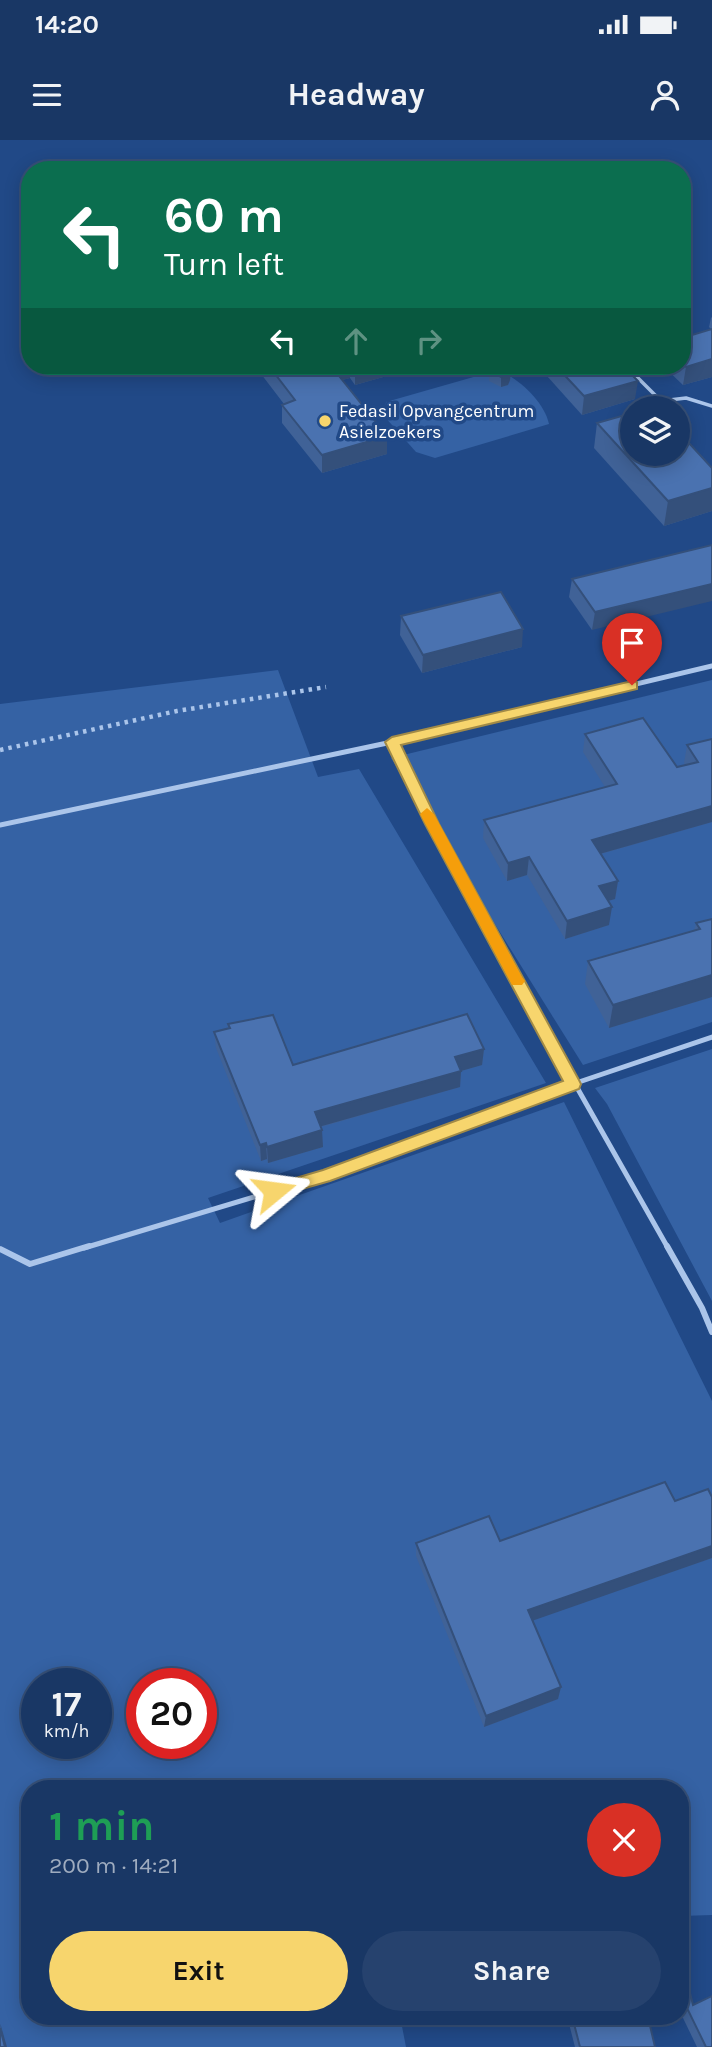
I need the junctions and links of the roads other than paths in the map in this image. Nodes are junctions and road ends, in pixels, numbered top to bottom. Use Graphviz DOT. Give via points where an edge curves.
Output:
graph roads {
  1 [pos="635,375"];
  2 [pos="712,406"];
  3 [pos="712,667"];
  4 [pos="392,742"];
  5 [pos="0,825"];
  6 [pos="712,1037"];
  7 [pos="573,1084"];
  8 [pos="0,1249"];
  9 [pos="712,1332"];
  1 -- 2 [label="lane" via="661,401 686,398"];
  3 -- 4 [label="lane"];
  4 -- 5 [label="lane"];
  4 -- 7 [label="lane"];
  6 -- 7 [label="lane"];
  7 -- 8 [label="lane" via="324,1176 30,1264"];
  7 -- 9 [label="lane"];
}
